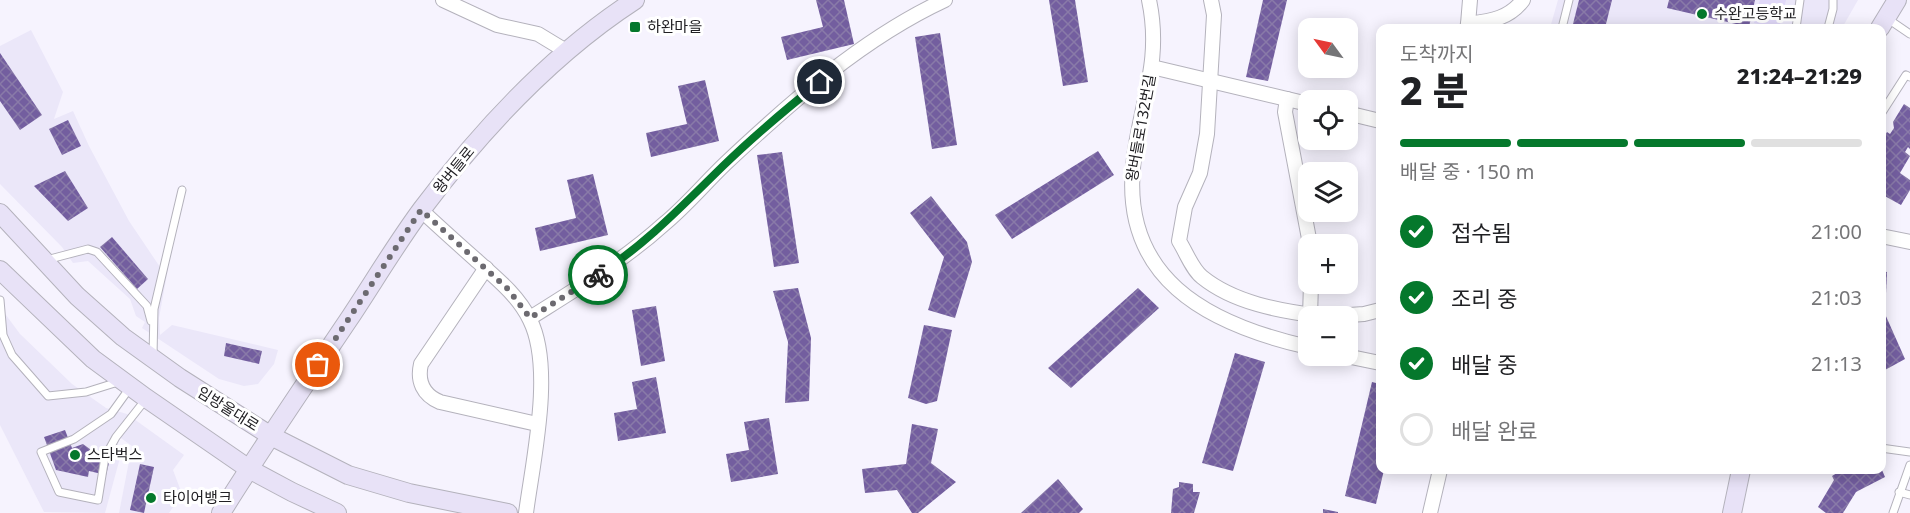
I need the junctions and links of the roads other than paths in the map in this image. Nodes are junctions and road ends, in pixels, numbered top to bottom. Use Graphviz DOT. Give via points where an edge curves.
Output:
graph roads {
  1 [pos="443,0"];
  2 [pos="636,0"];
  3 [pos="945,0"];
  4 [pos="1149,0"];
  5 [pos="1211,0"];
  6 [pos="1224,0"];
  7 [pos="1470,0"];
  8 [pos="1522,0"];
  9 [pos="1569,0"];
  10 [pos="1800,0"];
  11 [pos="1833,0"];
  12 [pos="1897,0"];
  13 [pos="1214,15"];
  14 [pos="1883,23"];
  15 [pos="1468,24"];
  16 [pos="1478,24"];
  17 [pos="1563,24"];
  18 [pos="1797,24"];
  19 [pos="1829,24"];
  20 [pos="1886,24"];
  21 [pos="1910,34"];
  22 [pos="566,51"];
  23 [pos="1152,67"];
  24 [pos="1910,77"];
  25 [pos="1209,81"];
  26 [pos="1287,99"];
  27 [pos="1886,101"];
  28 [pos="1298,102"];
  29 [pos="1358,116"];
  30 [pos="1376,120"];
  31 [pos="182,190"];
  32 [pos="421,210"];
  33 [pos="0,213"];
  34 [pos="1308,234"];
  35 [pos="1886,237"];
  36 [pos="1910,242"];
  37 [pos="44,261"];
  38 [pos="486,268"];
  39 [pos="0,270"];
  40 [pos="0,300"];
  41 [pos="1376,311"];
  42 [pos="1298,314"];
  43 [pos="1358,314"];
  44 [pos="530,318"];
  45 [pos="153,326"];
  46 [pos="1298,342"];
  47 [pos="1358,358"];
  48 [pos="153,359"];
  49 [pos="1376,362"];
  50 [pos="127,383"];
  51 [pos="146,398"];
  52 [pos="537,424"];
  53 [pos="271,436"];
  54 [pos="1886,449"];
  55 [pos="1910,452"];
  56 [pos="1910,465"];
  57 [pos="249,469"];
  58 [pos="1439,474"];
  59 [pos="1740,474"];
  60 [pos="1899,492"];
  61 [pos="1910,495"];
  62 [pos="221,513"];
  63 [pos="338,513"];
  64 [pos="508,513"];
  65 [pos="526,513"];
  66 [pos="1430,513"];
  67 [pos="1732,513"];
  68 [pos="1893,513"];
  1 -- 22 [label="street" via="497,25 538,34"];
  2 -- 22 [label="main road, 왕버들로"];
  3 -- 44 [label="street" via="917,13 854,55 771,122 625,257"];
  4 -- 23 [label="street, 왕버들로132번길" via="1154,26"];
  5 -- 13 [label="street"];
  6 -- 13 [label="street"];
  7 -- 15 [label="street"];
  8 -- 16 [label="street" via="1515,10 1497,20"];
  9 -- 17 [label="lane"];
  10 -- 18 [label="lane"];
  11 -- 19 [label="lane"];
  12 -- 14 [label="main road"];
  13 -- 25 [label="street"];
  20 -- 21 [label="lane"];
  22 -- 32 [label="main road, 왕버들로" via="494,123"];
  23 -- 25 [label="street"];
  23 -- 46 [label="street, 왕버들로132번길" via="1131,191 1137,228 1146,248 1169,281 1198,306 1271,339"];
  24 -- 27 [label="lane" via="1906,75"];
  25 -- 26 [label="street"];
  25 -- 42 [label="street" via="1206,144 1200,172 1185,207 1179,241 1200,276 1235,297"];
  26 -- 28 [label="street"];
  26 -- 34 [label="street" via="1285,112"];
  29 -- 30 [label="street"];
  31 -- 45 [label="lane" via="158,286"];
  32 -- 38 [label="street"];
  32 -- 53 [label="main road, 왕버들로"];
  33 -- 37 [label="main road, 임방울대로"];
  35 -- 36 [label="street"];
  37 -- 45 [label="lane" via="88,249 97,252 147,306"];
  37 -- 48 [label="main road, 임방울대로" via="123,338"];
  38 -- 44 [label="street"];
  38 -- 52 [label="street" via="422,364 418,376 423,389 440,402"];
  39 -- 50 [label="main road" via="93,359"];
  40 -- 50 [label="lane" via="3,335 12,355 48,396"];
  41 -- 43 [label="street"];
  44 -- 52 [label="street" via="542,368"];
  45 -- 48 [label="lane"];
  47 -- 49 [label="street"];
  48 -- 53 [label="main road, 임방울대로"];
  50 -- 51 [label="main road"];
  50 -- 51 [label="lane" via="111,414 74,439 41,452 59,492 98,501 105,457"];
  51 -- 57 [label="main road"];
  52 -- 65 [label="street"];
  53 -- 57 [label="main road, 왕버들로"];
  53 -- 64 [label="main road, 임방울대로" via="348,475 409,493"];
  54 -- 55 [label="lane"];
  56 -- 60 [label="lane"];
  57 -- 62 [label="main road, 왕버들로"];
  57 -- 63 [label="main road"];
  58 -- 66 [label="street"];
  59 -- 67 [label="main road"];
  60 -- 61 [label="lane"];
  60 -- 68 [label="lane"];
}
